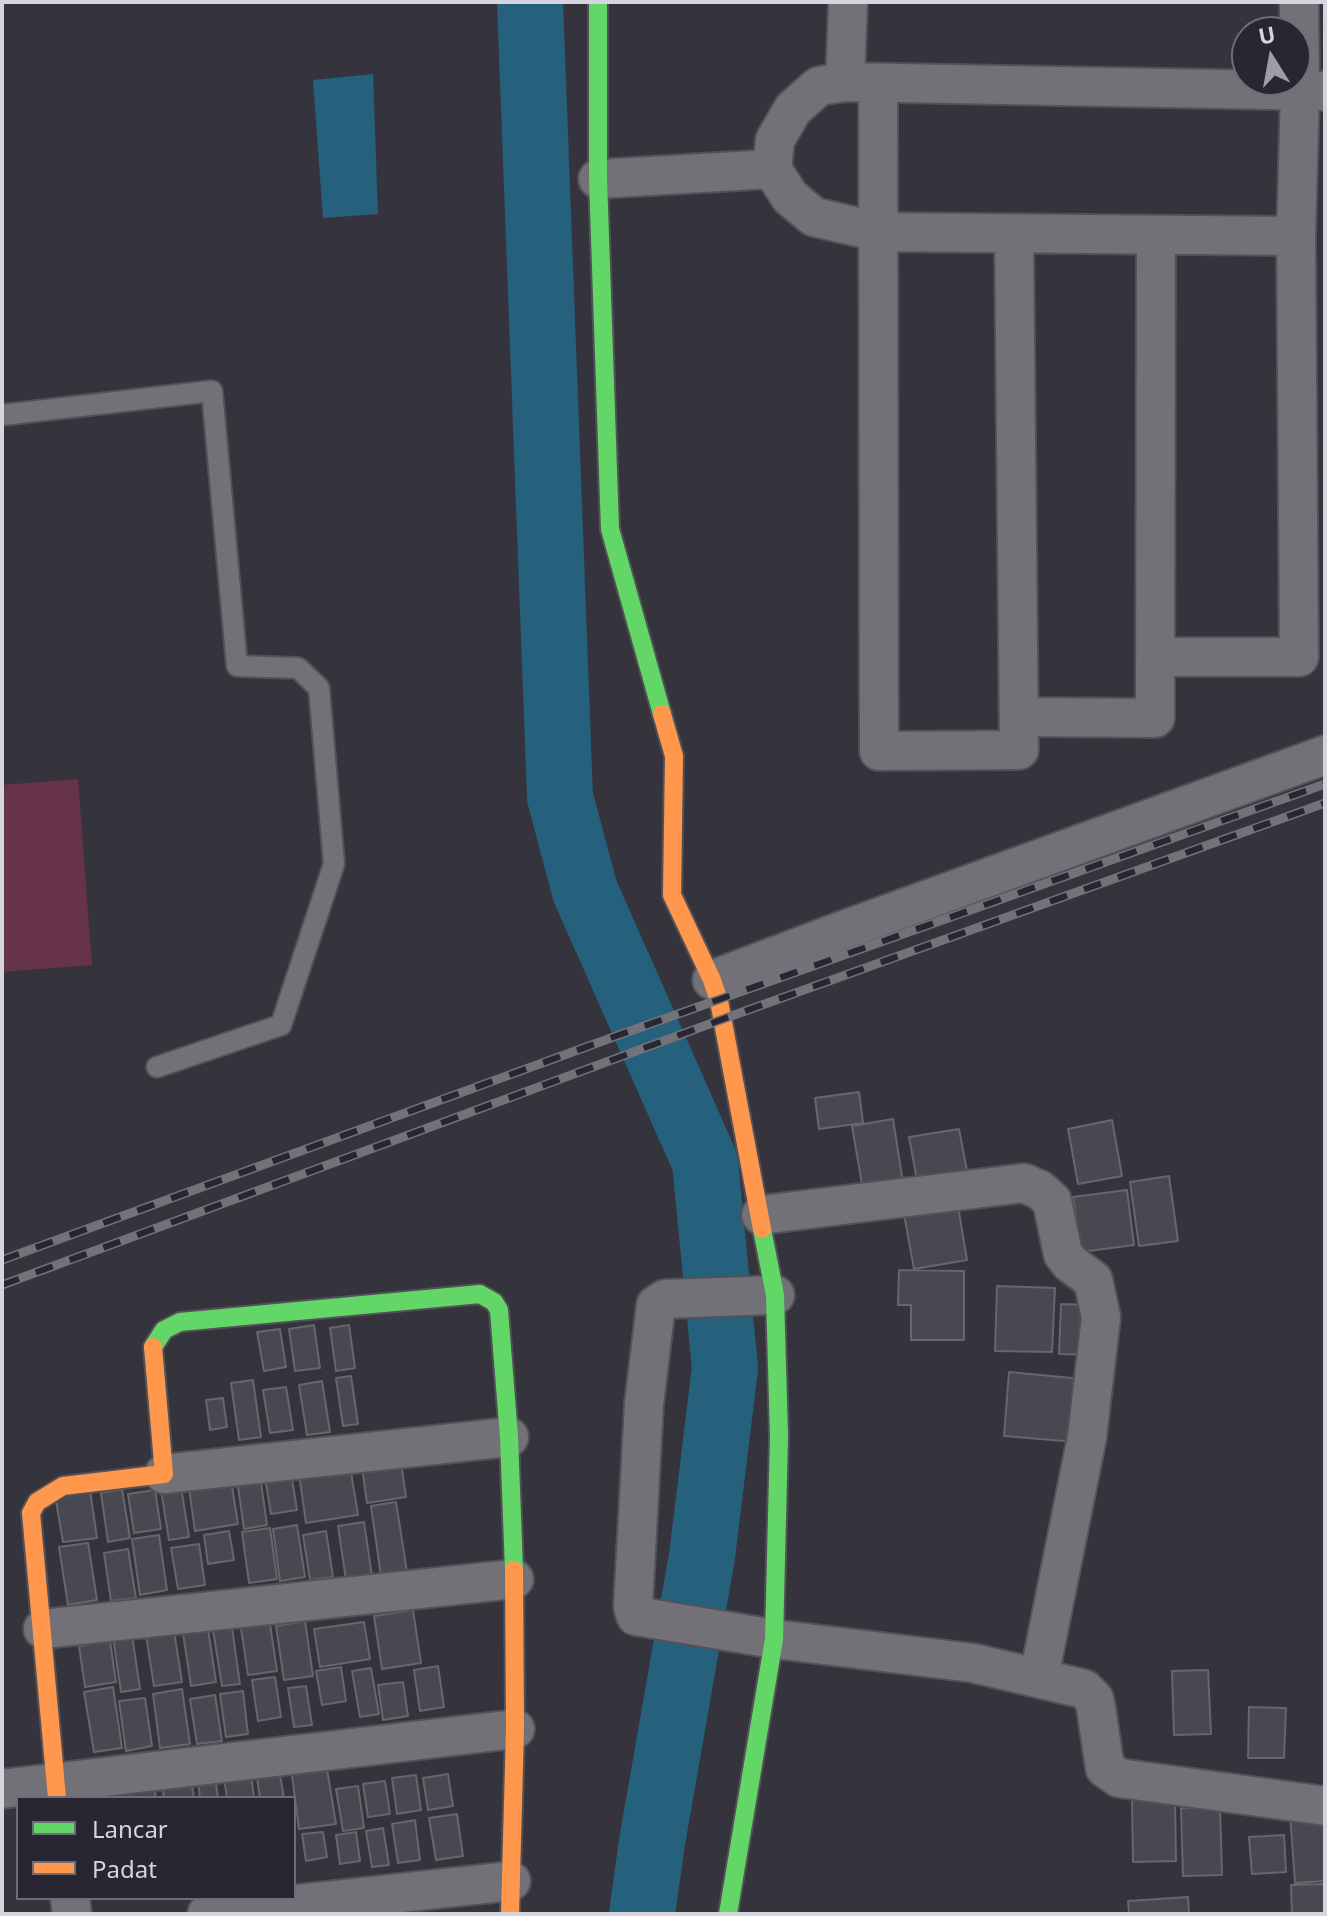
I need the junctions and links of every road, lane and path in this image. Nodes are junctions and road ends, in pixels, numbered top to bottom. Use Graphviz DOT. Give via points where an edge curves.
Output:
graph roads {
  1 [pos="598,2"];
  2 [pos="848,2"];
  3 [pos="1299,2"];
  4 [pos="861,82"];
  5 [pos="1312,91"];
  6 [pos="772,169"];
  7 [pos="598,179"];
  8 [pos="879,232"];
  9 [pos="1014,234"];
  10 [pos="1156,235"];
  11 [pos="1296,236"];
  12 [pos="2,415"];
  13 [pos="1312,583"];
  14 [pos="1156,657"];
  15 [pos="1019,717"];
  16 [pos="1325,755"];
  17 [pos="712,980"];
  18 [pos="157,1067"];
  19 [pos="761,1215"];
  20 [pos="760,1295"];
  21 [pos="509,1437"];
  22 [pos="164,1474"];
  23 [pos="514,1579"];
  24 [pos="43,1629"];
  25 [pos="760,1637"];
  26 [pos="1039,1677"];
  27 [pos="515,1729"];
  28 [pos="2,1789"];
  29 [pos="56,1790"];
  30 [pos="1325,1806"];
  31 [pos="510,1898"];
  32 [pos="207,1914"];
  33 [pos="728,1914"];
  1 -- 7 [label="street"];
  2 -- 4 [label="street"];
  3 -- 5 [label="street"];
  4 -- 5 [label="street"];
  4 -- 6 [label="street" via="819,86 793,109 775,140"];
  4 -- 8 [label="street"];
  5 -- 11 [label="street"];
  6 -- 7 [label="street"];
  6 -- 8 [label="street" via="790,197 814,217"];
  7 -- 17 [label="street" via="610,529 674,756 672,895"];
  8 -- 9 [label="street"];
  8 -- 15 [label="street" via="879,751 1019,750"];
  9 -- 10 [label="street"];
  9 -- 15 [label="street"];
  10 -- 11 [label="street"];
  10 -- 14 [label="street"];
  11 -- 13 [label="street"];
  12 -- 18 [label="lane" via="212,391 237,666 298,668 319,688 334,864 281,1025"];
  13 -- 14 [label="street" via="1299,657"];
  14 -- 15 [label="street" via="1155,718"];
  16 -- 17 [label="street"];
  17 -- 19 [label="street"];
  19 -- 20 [label="street"];
  19 -- 26 [label="street" via="1024,1183 1052,1201 1063,1254 1093,1280 1101,1317 1087,1437"];
  20 -- 25 [label="street" via="779,1437"];
  20 -- 25 [label="street" via="665,1299 656,1305 644,1404 633,1607 636,1616 653,1621"];
  21 -- 22 [label="street"];
  21 -- 22 [label="street" via="499,1310 480,1294 180,1322 164,1330 153,1345"];
  21 -- 23 [label="street"];
  22 -- 24 [label="street" via="63,1486 37,1502 31,1513"];
  23 -- 24 [label="street"];
  23 -- 27 [label="street"];
  24 -- 29 [label="street"];
  25 -- 26 [label="street" via="973,1663"];
  25 -- 33 [label="street"];
  26 -- 30 [label="street" via="1091,1694 1105,1768 1119,1778"];
  27 -- 29 [label="street"];
  27 -- 31 [label="street"];
  28 -- 29 [label="street"];
  31 -- 32 [label="street"];
}
